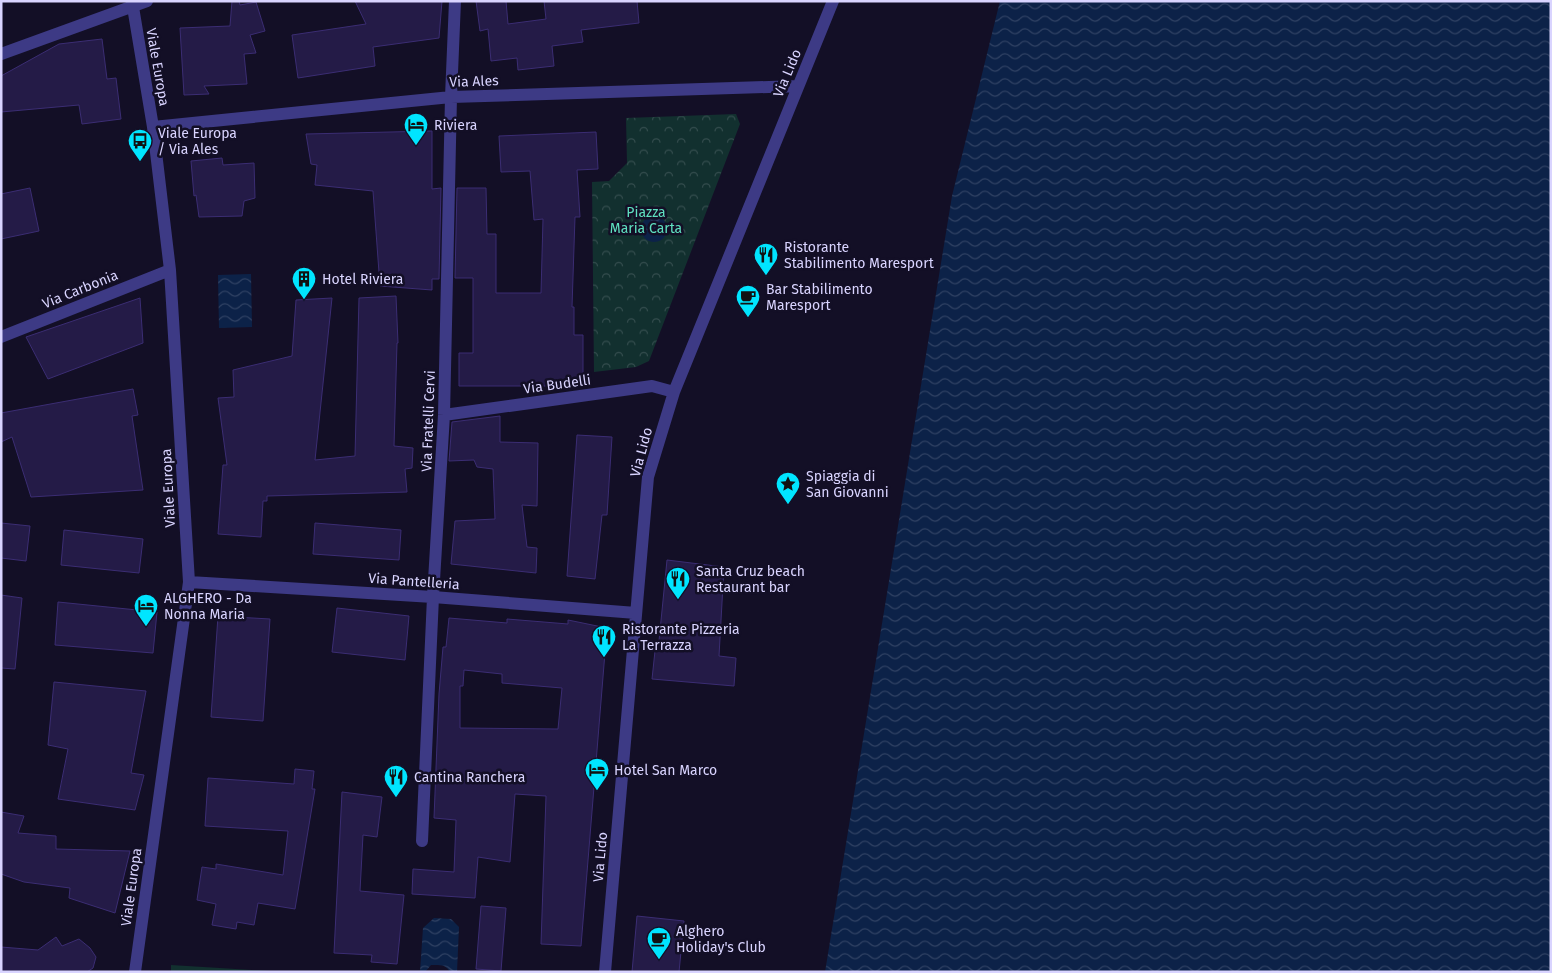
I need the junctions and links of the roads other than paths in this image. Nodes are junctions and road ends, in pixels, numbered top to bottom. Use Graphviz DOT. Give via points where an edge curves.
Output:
graph roads {
  1 [pos="148,1"];
  2 [pos="455,1"];
  3 [pos="833,1"];
  4 [pos="132,4"];
  5 [pos="1,54"];
  6 [pos="798,86"];
  7 [pos="451,97"];
  8 [pos="153,128"];
  9 [pos="170,270"];
  10 [pos="1,337"];
  11 [pos="674,392"];
  12 [pos="444,416"];
  13 [pos="189,582"];
  14 [pos="433,597"];
  15 [pos="636,613"];
  16 [pos="422,841"];
  17 [pos="135,972"];
  18 [pos="605,972"];
  1 -- 4 [label="street"];
  2 -- 7 [label="street, Via Fratelli Cervi"];
  3 -- 6 [label="street, Via Lido"];
  4 -- 5 [label="street"];
  4 -- 8 [label="street, Viale Europa"];
  6 -- 7 [label="street, Via Ales"];
  6 -- 11 [label="street, Via Lido"];
  7 -- 8 [label="street, Via Ales"];
  7 -- 12 [label="street, Via Fratelli Cervi"];
  8 -- 9 [label="street, Viale Europa"];
  9 -- 10 [label="street, Via Carbonia"];
  9 -- 13 [label="street, Viale Europa"];
  11 -- 12 [label="street, Via Budelli" via="652,386"];
  11 -- 15 [label="street, Via Lido" via="648,477"];
  12 -- 14 [label="street, Via Fratelli Cervi"];
  13 -- 14 [label="street, Via Pantelleria"];
  13 -- 17 [label="street, Viale Europa"];
  14 -- 15 [label="street, Via Pantelleria"];
  14 -- 16 [label="street, Via Fratelli Cervi"];
  15 -- 18 [label="street, Via Lido"];
}
